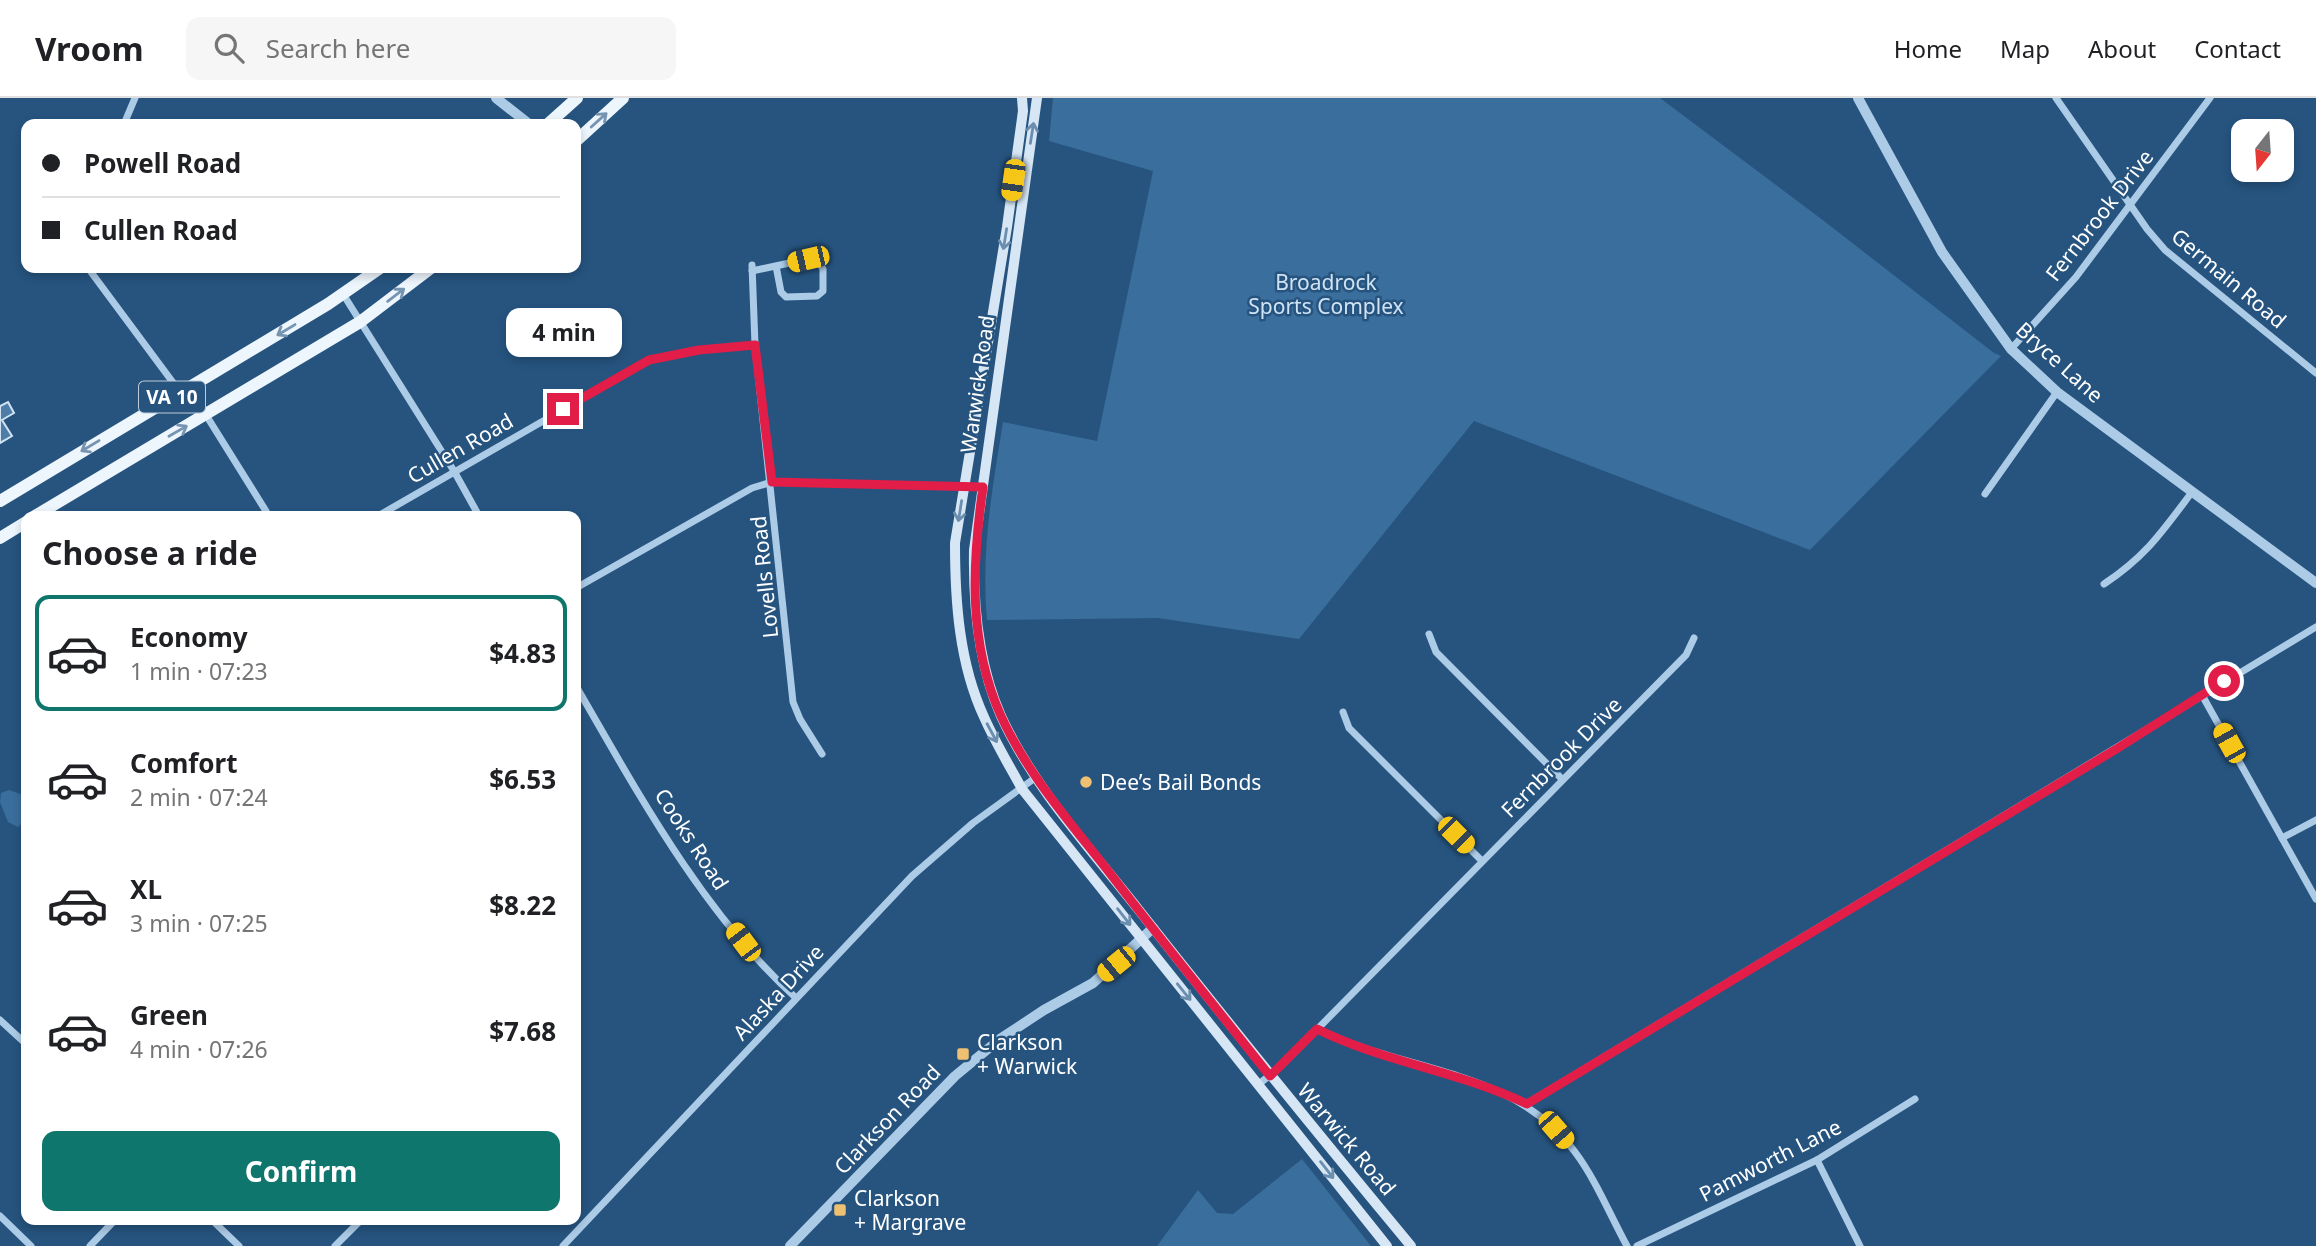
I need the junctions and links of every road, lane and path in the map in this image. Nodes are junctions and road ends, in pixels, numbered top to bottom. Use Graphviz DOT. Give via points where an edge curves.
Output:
graph roads {
  1 [pos="135,98"];
  2 [pos="496,98"];
  3 [pos="577,98"];
  4 [pos="623,98"];
  5 [pos="1022,98"];
  6 [pos="1037,98"];
  7 [pos="1858,98"];
  8 [pos="2056,98"];
  9 [pos="2210,98"];
  10 [pos="126,119"];
  11 [pos="523,119"];
  12 [pos="554,119"];
  13 [pos="581,136"];
  14 [pos="2131,204"];
  15 [pos="776,266"];
  16 [pos="92,273"];
  17 [pos="373,273"];
  18 [pos="424,273"];
  19 [pos="344,294"];
  20 [pos="360,322"];
  21 [pos="755,345"];
  22 [pos="2011,349"];
  23 [pos="2316,373"];
  24 [pos="180,392"];
  25 [pos="2057,392"];
  26 [pos="206,415"];
  27 [pos="454,471"];
  28 [pos="772,482"];
  29 [pos="965,486"];
  30 [pos="983,487"];
  31 [pos="2192,492"];
  32 [pos="1985,494"];
  33 [pos="0,500"];
  34 [pos="43,511"];
  35 [pos="266,511"];
  36 [pos="386,511"];
  37 [pos="477,511"];
  38 [pos="21,525"];
  39 [pos="0,538"];
  40 [pos="2316,583"];
  41 [pos="2104,584"];
  42 [pos="581,585"];
  43 [pos="2316,627"];
  44 [pos="1429,634"];
  45 [pos="1694,638"];
  46 [pos="581,694"];
  47 [pos="2202,695"];
  48 [pos="1343,712"];
  49 [pos="822,754"];
  50 [pos="1035,778"];
  51 [pos="1562,779"];
  52 [pos="1022,789"];
  53 [pos="2316,820"];
  54 [pos="2283,838"];
  55 [pos="1482,861"];
  56 [pos="2316,899"];
  57 [pos="1153,928"];
  58 [pos="1142,939"];
  59 [pos="796,998"];
  60 [pos="0,1020"];
  61 [pos="1317,1029"];
  62 [pos="21,1040"];
  63 [pos="1270,1076"];
  64 [pos="1259,1084"];
  65 [pos="1915,1099"];
  66 [pos="1527,1104"];
  67 [pos="1817,1160"];
  68 [pos="0,1216"];
  69 [pos="110,1225"];
  70 [pos="217,1225"];
  71 [pos="355,1225"];
  72 [pos="568,1244"];
  73 [pos="31,1246"];
  74 [pos="90,1246"];
  75 [pos="239,1246"];
  76 [pos="335,1246"];
  77 [pos="790,1246"];
  78 [pos="1387,1246"];
  79 [pos="1411,1246"];
  80 [pos="1627,1246"];
  81 [pos="1637,1246"];
  82 [pos="1860,1246"];
  1 -- 10 [label="street"];
  2 -- 11 [label="street"];
  3 -- 12 [label="main road"];
  13 -- 4 [label="main road, one-way"];
  5 -- 29 [label="main road, Warwick Road, one-way" via="1007,227"];
  30 -- 6 [label="main road, Warwick Road, one-way"];
  7 -- 22 [label="street, Bryce Lane" via="1942,252"];
  8 -- 14 [label="street, Germain Road"];
  9 -- 14 [label="street, Fernbrook Drive"];
  14 -- 22 [label="street, Fernbrook Drive" via="2076,277"];
  14 -- 23 [label="street, Germain Road" via="2165,250"];
  15 -- 15 [label="street" via="808,259 819,262 823,291 817,296 786,297"];
  15 -- 21 [label="street, Lovells Road" via="752,268"];
  16 -- 24 [label="street"];
  17 -- 19 [label="main road, VA 10"];
  20 -- 18 [label="main road, VA 10, one-way"];
  19 -- 20 [label="street"];
  19 -- 24 [label="main road, VA 10, one-way"];
  20 -- 26 [label="main road, VA 10"];
  20 -- 27 [label="street"];
  21 -- 27 [label="street, Cullen Road" via="649,360"];
  21 -- 28 [label="street, Lovells Road"];
  22 -- 25 [label="street, Bryce Lane"];
  24 -- 33 [label="main road, VA 10, one-way"];
  25 -- 31 [label="street, Bryce Lane"];
  25 -- 32 [label="street"];
  34 -- 26 [label="main road, VA 10, one-way"];
  26 -- 35 [label="street"];
  27 -- 36 [label="street, Cullen Road"];
  27 -- 37 [label="street"];
  28 -- 29 [label="street"];
  28 -- 42 [label="street" via="752,488"];
  28 -- 49 [label="street, Lovells Road" via="793,702"];
  29 -- 30 [label="street"];
  29 -- 52 [label="main road, Warwick Road, one-way" via="956,543 955,594 967,673 983,717"];
  30 -- 50 [label="main road, Warwick Road" via="973,599 981,649 1001,715"];
  31 -- 40 [label="street, Bryce Lane"];
  31 -- 41 [label="street" via="2150,548"];
  38 -- 39 [label="main road"];
  43 -- 47 [label="street"];
  44 -- 51 [label="street" via="1436,652"];
  45 -- 51 [label="street, Fernbrook Drive" via="1686,655"];
  46 -- 59 [label="street, Cooks Road" via="696,881 771,975"];
  47 -- 54 [label="street"];
  47 -- 66 [label="street"];
  48 -- 55 [label="street" via="1349,728"];
  50 -- 52 [label="street, Alaska Drive"];
  50 -- 57 [label="main road, Warwick Road"];
  51 -- 55 [label="street, Fernbrook Drive"];
  52 -- 58 [label="main road, Warwick Road, one-way"];
  52 -- 59 [label="street, Alaska Drive" via="973,823 912,876"];
  53 -- 54 [label="street"];
  54 -- 56 [label="street"];
  55 -- 61 [label="street, Fernbrook Drive"];
  57 -- 58 [label="street, Clarkson Road"];
  57 -- 63 [label="main road, Warwick Road"];
  58 -- 64 [label="main road, Warwick Road, one-way"];
  58 -- 77 [label="street, Clarkson Road" via="1093,983 1011,1031 955,1076"];
  59 -- 72 [label="street, Alaska Drive"];
  60 -- 62 [label="street"];
  61 -- 63 [label="street, Fernbrook Drive"];
  61 -- 66 [label="street" via="1340,1041 1477,1083"];
  63 -- 64 [label="street, Fernbrook Drive"];
  63 -- 79 [label="main road, Warwick Road"];
  64 -- 78 [label="main road, Warwick Road, one-way"];
  65 -- 67 [label="street, Pamworth Lane"];
  66 -- 80 [label="street" via="1576,1152"];
  67 -- 81 [label="street, Pamworth Lane"];
  67 -- 82 [label="street"];
  68 -- 73 [label="street"];
  69 -- 74 [label="street"];
  70 -- 75 [label="street"];
  71 -- 76 [label="street"];
}
